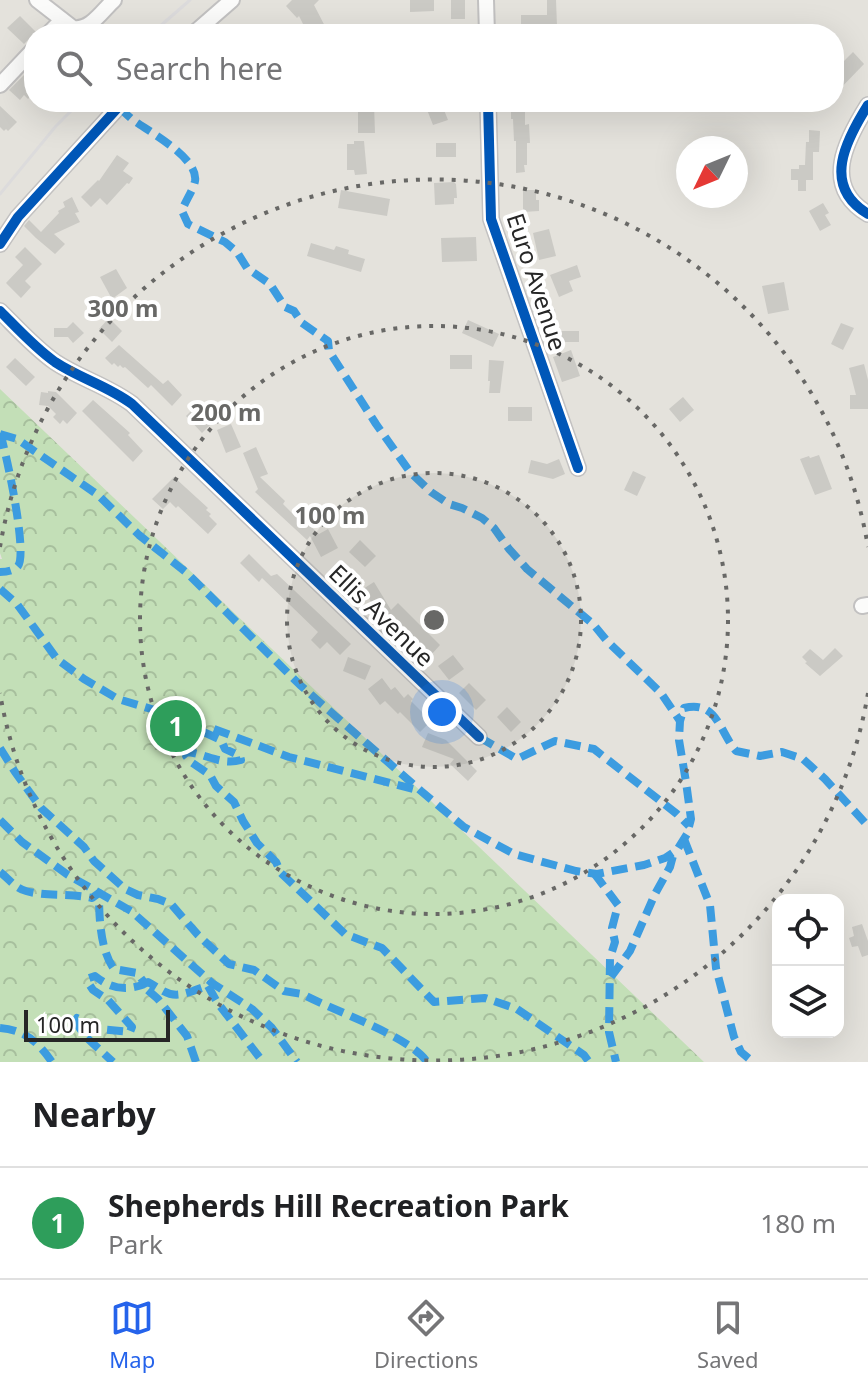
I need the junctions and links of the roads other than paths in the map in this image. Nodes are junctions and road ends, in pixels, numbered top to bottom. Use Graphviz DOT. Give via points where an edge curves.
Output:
graph roads {
  1 [pos="37,0"];
  2 [pos="114,0"];
  3 [pos="232,0"];
  4 [pos="486,0"];
  5 [pos="67,24"];
  6 [pos="90,24"];
  7 [pos="204,24"];
  8 [pos="487,24"];
  9 [pos="24,60"];
  10 [pos="0,85"];
  11 [pos="868,105"];
  12 [pos="114,112"];
  13 [pos="488,112"];
  14 [pos="868,214"];
  15 [pos="0,244"];
  16 [pos="0,311"];
  17 [pos="578,468"];
  18 [pos="479,737"];
  1 -- 5 [label="street"];
  2 -- 6 [label="street"];
  3 -- 7 [label="street"];
  4 -- 8 [label="street"];
  9 -- 10 [label="street"];
  11 -- 14 [label="street" via="844,150 841,173 848,198"];
  12 -- 15 [label="street" via="18,217"];
  13 -- 17 [label="street, Euro Avenue" via="491,219"];
  16 -- 18 [label="street, Ellis Avenue" via="56,363 132,404"];
}
